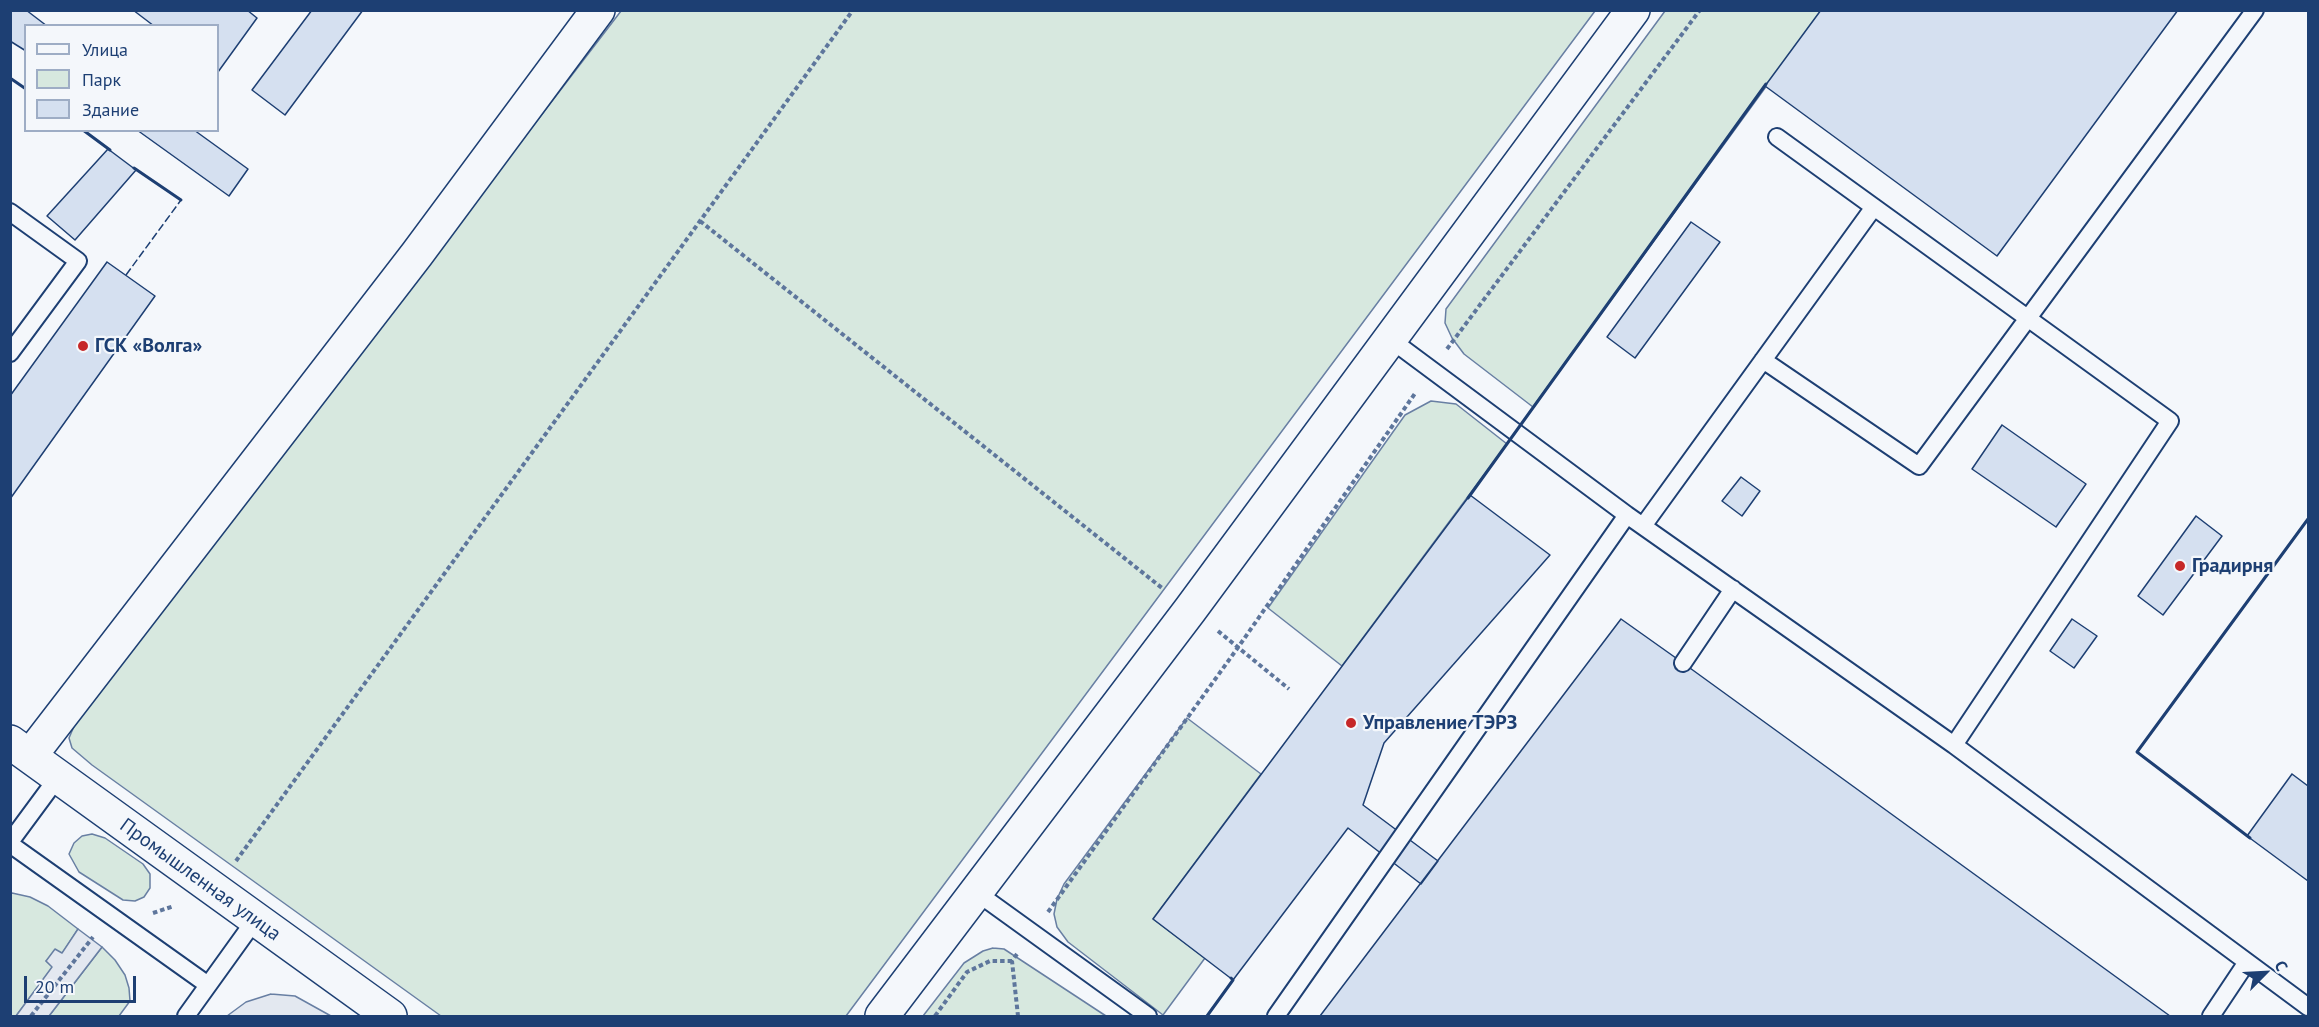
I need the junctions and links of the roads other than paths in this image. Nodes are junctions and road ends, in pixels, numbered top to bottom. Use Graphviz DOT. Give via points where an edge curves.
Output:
graph roads {
  1 [pos="598,10"];
  2 [pos="1633,10"];
  3 [pos="2255,10"];
  4 [pos="1777,137"];
  5 [pos="1874,207"];
  6 [pos="10,212"];
  7 [pos="2027,317"];
  8 [pos="1390,339"];
  9 [pos="10,353"];
  10 [pos="1763,360"];
  11 [pos="1627,515"];
  12 [pos="1642,526"];
  13 [pos="1733,589"];
  14 [pos="1683,663"];
  15 [pos="1954,745"];
  16 [pos="20,749"];
  17 [pos="58,777"];
  18 [pos="10,843"];
  19 [pos="976,892"];
  20 [pos="255,920"];
  21 [pos="2247,962"];
  22 [pos="208,985"];
  23 [pos="2308,1008"];
  24 [pos="186,1017"];
  25 [pos="390,1017"];
  26 [pos="882,1017"];
  27 [pos="1148,1017"];
  28 [pos="1276,1017"];
  29 [pos="2211,1017"];
  1 -- 16 [label="street" via="417,254"];
  2 -- 8 [label="street"];
  3 -- 7 [label="lane"];
  4 -- 5 [label="lane"];
  5 -- 7 [label="lane"];
  5 -- 10 [label="lane"];
  6 -- 9 [label="lane" via="78,261"];
  7 -- 10 [label="lane" via="1919,466"];
  7 -- 15 [label="lane" via="2170,421"];
  8 -- 11 [label="lane"];
  8 -- 19 [label="street"];
  10 -- 12 [label="lane"];
  11 -- 12 [label="lane"];
  11 -- 28 [label="lane"];
  12 -- 13 [label="lane"];
  13 -- 14 [label="lane"];
  13 -- 15 [label="lane"];
  15 -- 21 [label="lane"];
  16 -- 17 [label="street, Промышленная улица"];
  17 -- 18 [label="lane"];
  17 -- 20 [label="street, Промышленная улица"];
  18 -- 22 [label="lane"];
  19 -- 26 [label="street"];
  19 -- 27 [label="lane"];
  20 -- 22 [label="lane"];
  20 -- 25 [label="street, Промышленная улица"];
  21 -- 23 [label="lane"];
  21 -- 29 [label="lane"];
  22 -- 24 [label="lane"];
}
